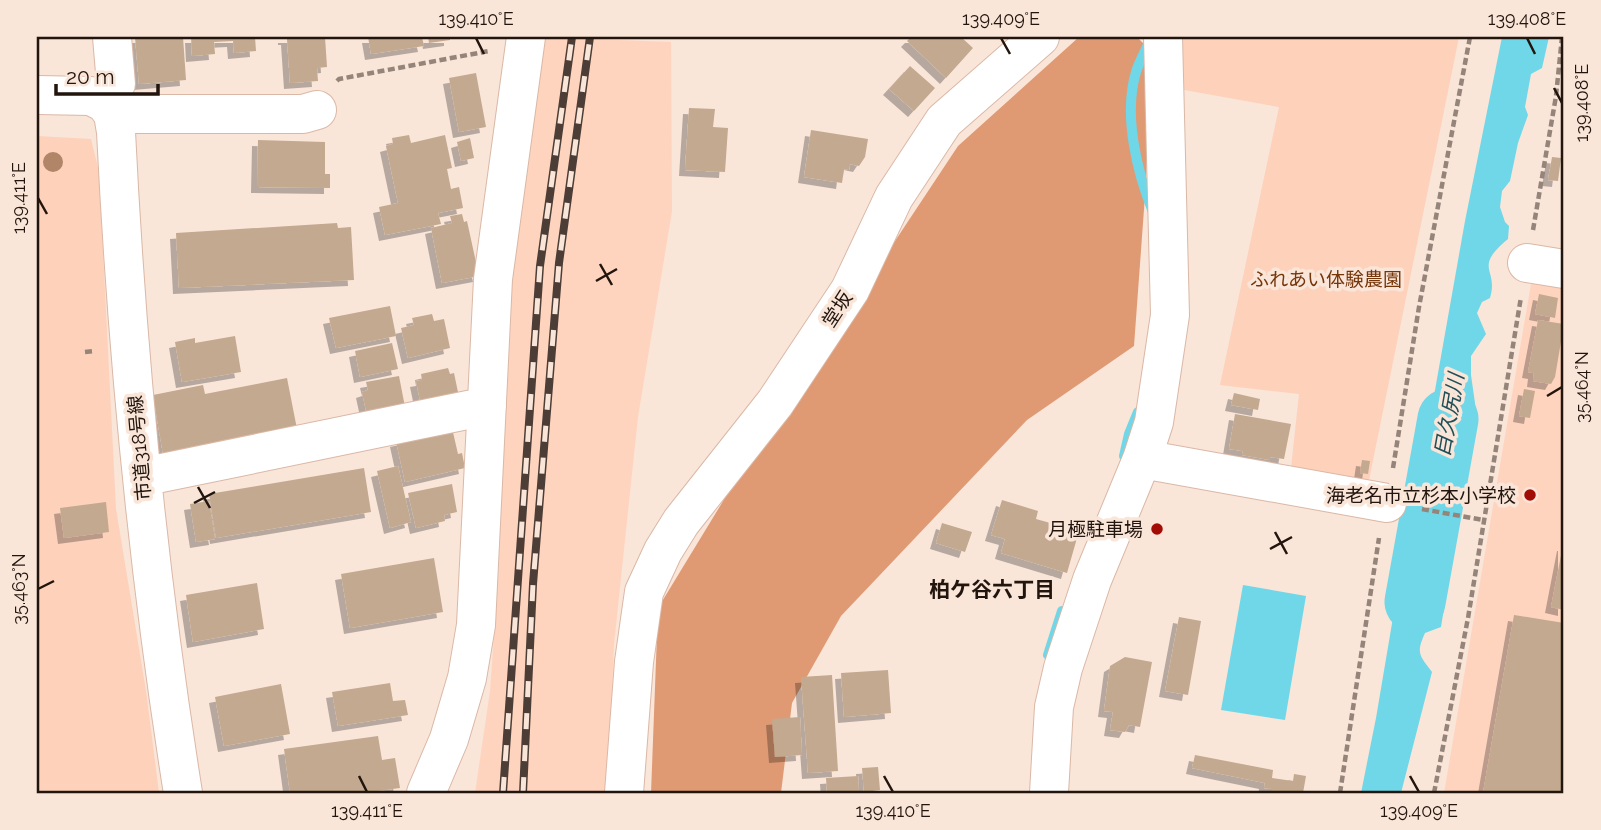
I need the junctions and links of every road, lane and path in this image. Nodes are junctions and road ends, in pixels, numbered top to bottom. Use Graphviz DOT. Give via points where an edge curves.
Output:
graph roads {
  1 [pos="113,37"];
  2 [pos="526,37"];
  3 [pos="1040,37"];
  4 [pos="1163,37"];
  5 [pos="1471,37"];
  6 [pos="1562,37"];
  7 [pos="488,51"];
  8 [pos="37,95"];
  9 [pos="109,108"];
  10 [pos="317,110"];
  11 [pos="1527,263"];
  12 [pos="1564,269"];
  13 [pos="487,406"];
  14 [pos="1142,459"];
  15 [pos="142,477"];
  16 [pos="1398,505"];
  17 [pos="1483,520"];
  18 [pos="183,793"];
  19 [pos="426,793"];
  20 [pos="624,793"];
  21 [pos="1049,793"];
  22 [pos="1340,793"];
  23 [pos="1434,793"];
  1 -- 9 [label="street" via="116,84"];
  2 -- 13 [label="street" via="493,279"];
  3 -- 20 [label="street, 堂坂" via="944,121 894,197 850,290 775,403 663,551 644,592"];
  4 -- 14 [label="street" via="1170,315 1154,422"];
  5 -- 16 [label="path" via="1419,307"];
  6 -- 11 [label="path"];
  7 -- 10 [label="path" via="339,79"];
  8 -- 9 [label="street" via="91,96"];
  9 -- 10 [label="street" via="303,114"];
  9 -- 15 [label="street, 市道318号線"];
  11 -- 12 [label="street"];
  11 -- 17 [label="path"];
  13 -- 15 [label="street"];
  13 -- 19 [label="street" via="476,625 449,739"];
  14 -- 16 [label="street"];
  14 -- 21 [label="street" via="1092,580 1063,668 1054,707"];
  15 -- 18 [label="street, 市道318号線"];
  16 -- 17 [label="path"];
  16 -- 22 [label="path"];
  17 -- 23 [label="path"];
}
